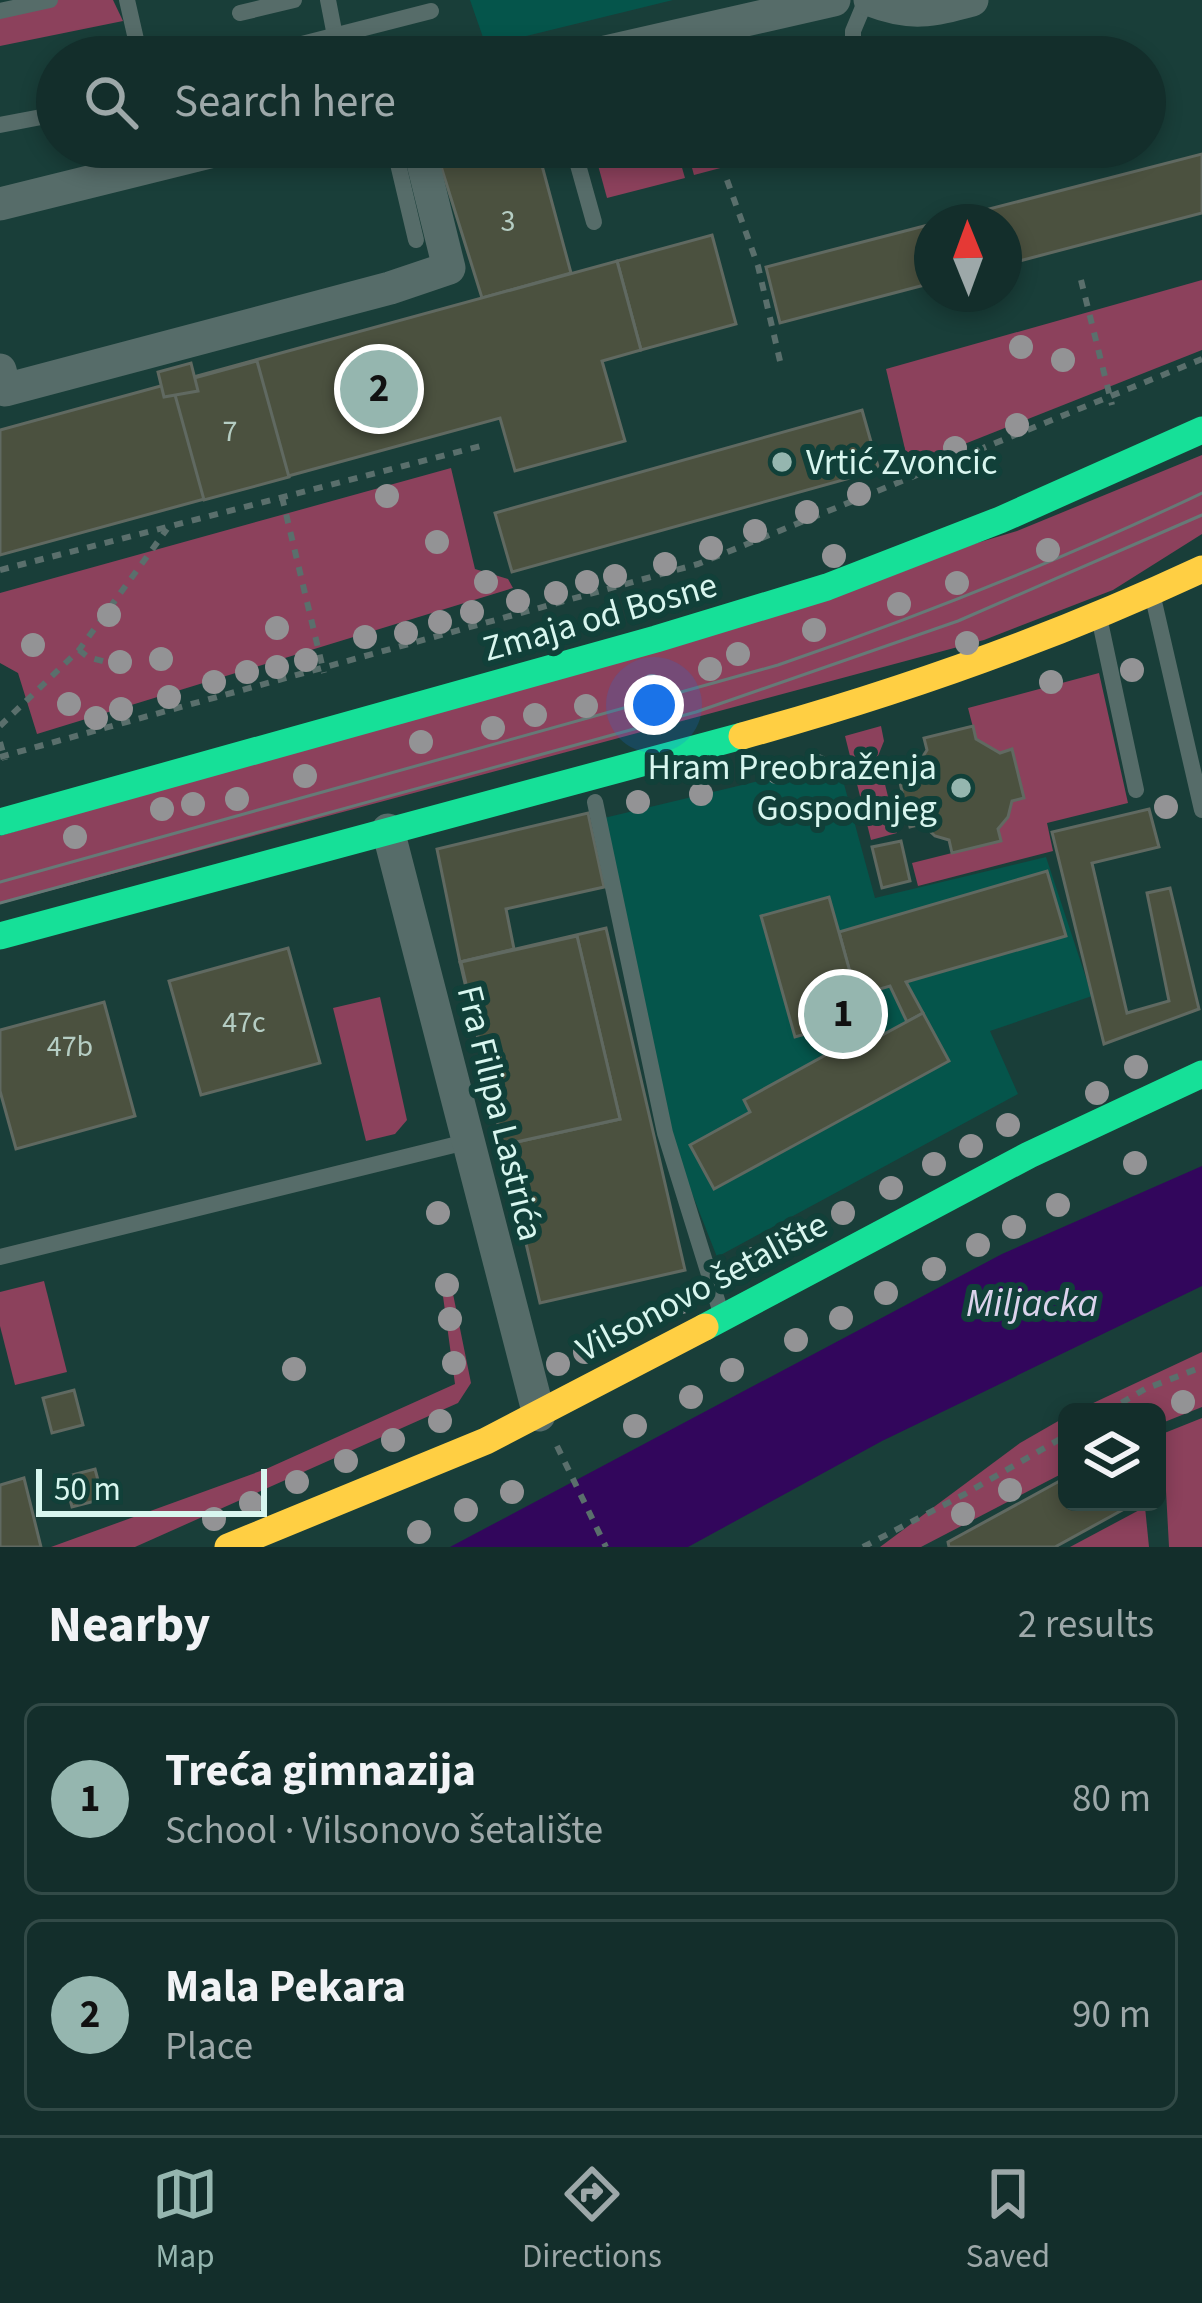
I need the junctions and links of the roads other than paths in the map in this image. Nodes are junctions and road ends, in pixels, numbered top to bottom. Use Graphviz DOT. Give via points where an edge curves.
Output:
graph roads {
  1 [pos="50,0"];
  2 [pos="128,0"];
  3 [pos="294,0"];
  4 [pos="328,0"];
  5 [pos="834,0"];
  6 [pos="868,0"];
  7 [pos="972,0"];
  8 [pos="0,10"];
  9 [pos="431,11"];
  10 [pos="240,13"];
  11 [pos="136,36"];
  12 [pos="335,36"];
  13 [pos="675,36"];
  14 [pos="853,36"];
  15 [pos="36,118"];
  16 [pos="0,125"];
  17 [pos="120,168"];
  18 [pos="399,168"];
  19 [pos="424,168"];
  20 [pos="579,168"];
  21 [pos="0,204"];
  22 [pos="594,222"];
  23 [pos="416,240"];
  24 [pos="0,370"];
  25 [pos="1202,430"];
  26 [pos="1202,569"];
  27 [pos="1151,592"];
  28 [pos="1099,616"];
  29 [pos="1136,790"];
  30 [pos="595,802"];
  31 [pos="1202,810"];
  32 [pos="0,822"];
  33 [pos="388,830"];
  34 [pos="0,936"];
  35 [pos="1202,1073"];
  36 [pos="466,1142"];
  37 [pos="0,1257"];
  38 [pos="723,1319"];
  39 [pos="539,1415"];
  40 [pos="228,1547"];
  1 -- 8 [label="lane"];
  2 -- 11 [label="lane"];
  3 -- 10 [label="lane"];
  4 -- 12 [label="lane"];
  5 -- 13 [label="street"];
  6 -- 7 [label="street" via="918,12"];
  6 -- 14 [label="lane"];
  9 -- 12 [label="lane"];
  15 -- 16 [label="lane"];
  17 -- 21 [label="street"];
  18 -- 23 [label="lane"];
  19 -- 24 [label="street" via="448,268 5,391"];
  20 -- 22 [label="lane"];
  25 -- 32 [label="main road, Zmaja od Bosne" via="827,587"];
  26 -- 27 [label="main road"];
  27 -- 28 [label="main road"];
  27 -- 31 [label="lane"];
  28 -- 29 [label="lane"];
  28 -- 33 [label="main road" via="866,702"];
  30 -- 38 [label="lane" via="664,1133"];
  33 -- 34 [label="main road"];
  33 -- 36 [label="street, Fra Filipa Lastrića"];
  35 -- 38 [label="main road, Vilsonovo šetalište" via="1078,1127"];
  36 -- 37 [label="lane"];
  36 -- 39 [label="street, Fra Filipa Lastrića"];
  38 -- 39 [label="main road, Vilsonovo šetalište"];
  39 -- 40 [label="main road, Vilsonovo šetalište"];
}
